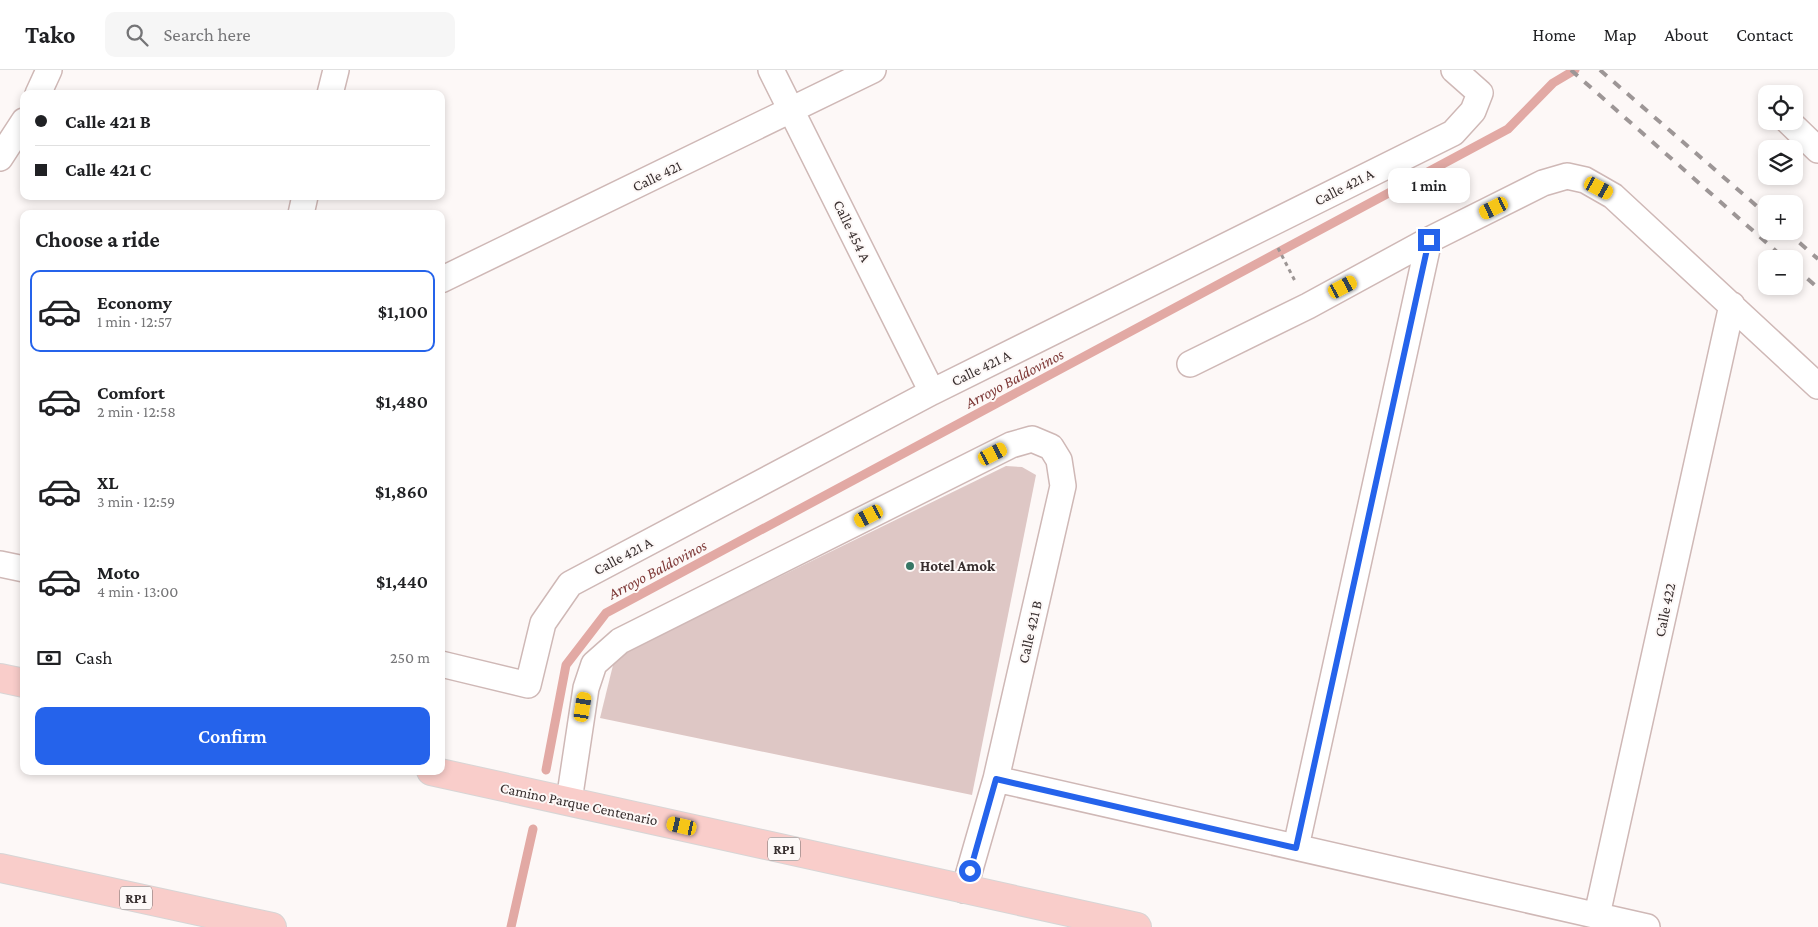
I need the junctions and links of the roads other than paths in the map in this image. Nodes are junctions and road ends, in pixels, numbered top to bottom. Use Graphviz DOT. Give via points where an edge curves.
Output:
graph roads {
  1 [pos="49,70"];
  2 [pos="336,70"];
  3 [pos="771,70"];
  4 [pos="873,70"];
  5 [pos="1454,70"];
  6 [pos="40,90"];
  7 [pos="331,90"];
  8 [pos="792,111"];
  9 [pos="20,127"];
  10 [pos="1797,130"];
  11 [pos="1818,150"];
  12 [pos="0,158"];
  13 [pos="1429,240"];
  14 [pos="445,278"];
  15 [pos="1732,306"];
  16 [pos="1190,364"];
  17 [pos="1818,386"];
  18 [pos="932,392"];
  19 [pos="0,564"];
  20 [pos="20,569"];
  21 [pos="445,665"];
  22 [pos="0,678"];
  23 [pos="20,682"];
  24 [pos="445,774"];
  25 [pos="996,779"];
  26 [pos="569,801"];
  27 [pos="1296,848"];
  28 [pos="0,868"];
  29 [pos="964,890"];
  30 [pos="1597,915"];
  31 [pos="272,927"];
  32 [pos="1137,927"];
  33 [pos="1647,927"];
  1 -- 6 [label="street"];
  2 -- 7 [label="street"];
  3 -- 8 [label="street, Calle 454 A"];
  4 -- 8 [label="street, Calle 421"];
  5 -- 18 [label="street, Calle 421 A" via="1480,93 1473,111 1453,133"];
  8 -- 14 [label="street, Calle 421"];
  8 -- 18 [label="street, Calle 454 A"];
  9 -- 12 [label="street"];
  10 -- 11 [label="street"];
  13 -- 15 [label="street" via="1543,183 1567,176 1585,180 1614,196"];
  13 -- 16 [label="street" via="1308,306"];
  13 -- 27 [label="street"];
  15 -- 17 [label="street"];
  15 -- 30 [label="street, Calle 422"];
  18 -- 21 [label="street, Calle 421 A" via="570,584 543,623 528,684"];
  19 -- 20 [label="street"];
  22 -- 23 [label="main road"];
  24 -- 26 [label="main road, Camino Parque Centenario / RP1"];
  25 -- 26 [label="street, Calle 421 B" via="1063,486 1059,460 1051,448 1032,439 1011,444 620,641 594,664 586,688"];
  25 -- 27 [label="street"];
  25 -- 29 [label="street, Calle 421 B"];
  26 -- 29 [label="main road, Camino Parque Centenario / RP1"];
  27 -- 30 [label="street"];
  28 -- 31 [label="main road, RP1"];
  29 -- 32 [label="main road, Camino Parque Centenario / RP1"];
  30 -- 33 [label="street"];
}
